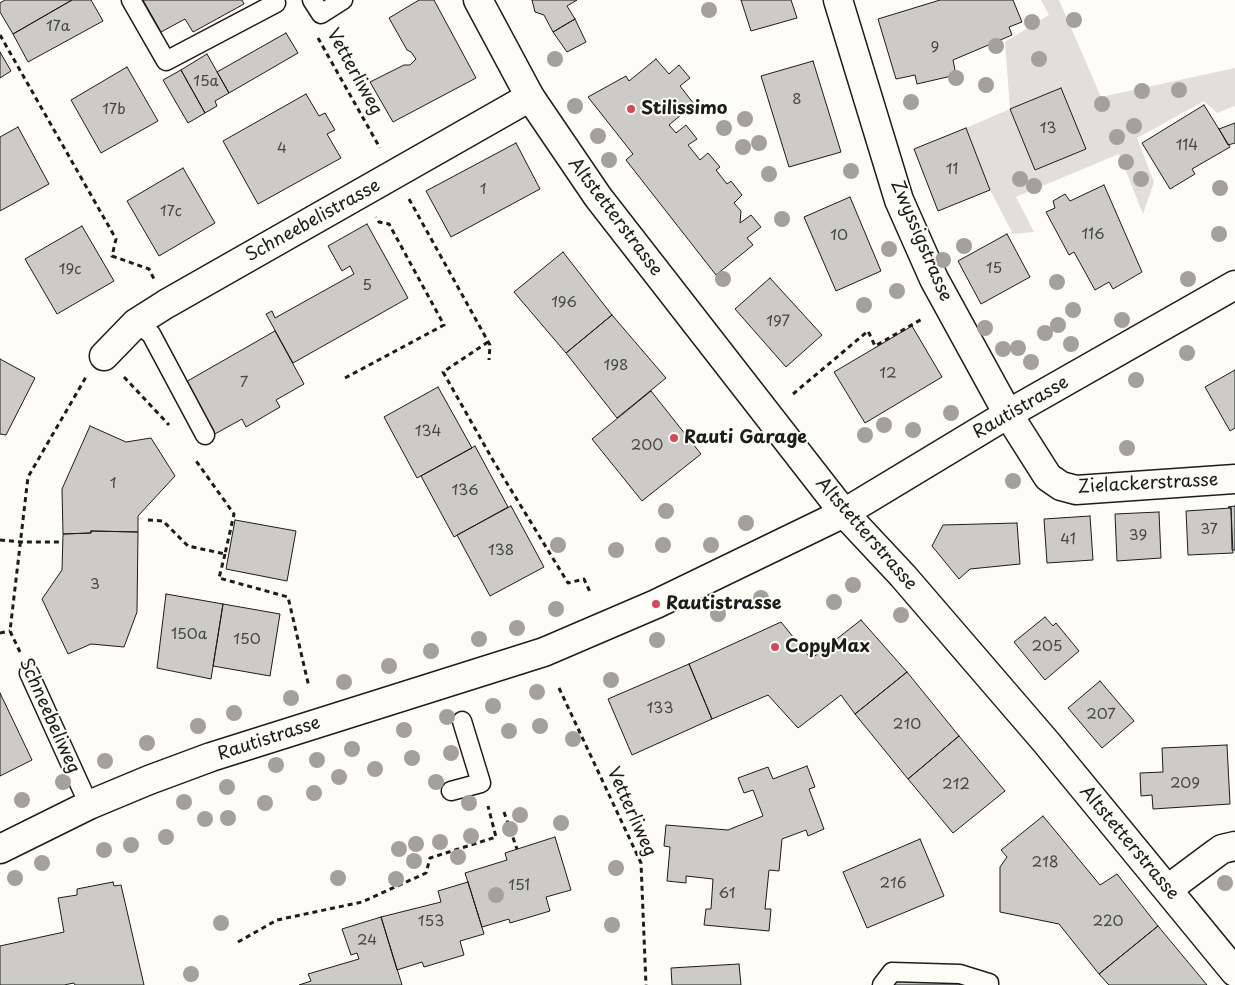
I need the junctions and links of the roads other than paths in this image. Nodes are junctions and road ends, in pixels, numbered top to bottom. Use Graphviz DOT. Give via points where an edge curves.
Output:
graph roads {
  1 [pos="131,0"];
  2 [pos="312,0"];
  3 [pos="343,0"];
  4 [pos="478,0"];
  5 [pos="838,0"];
  6 [pos="276,3"];
  7 [pos="530,97"];
  8 [pos="1235,285"];
  9 [pos="136,323"];
  10 [pos="96,365"];
  11 [pos="1008,414"];
  12 [pos="205,435"];
  13 [pos="1235,479"];
  14 [pos="844,513"];
  15 [pos="29,673"];
  16 [pos="462,721"];
  17 [pos="451,791"];
  18 [pos="89,805"];
  19 [pos="1235,846"];
  20 [pos="0,848"];
  21 [pos="1168,889"];
  22 [pos="1235,972"];
  23 [pos="882,985"];
  24 [pos="988,985"];
  1 -- 6 [label="lane" via="166,61"];
  2 -- 3 [label="lane" via="321,14"];
  4 -- 7 [label="street, Altstetterstrasse"];
  5 -- 11 [label="street, Zwyssigstrasse" via="900,200 934,279"];
  7 -- 9 [label="street, Schneebelistrasse"];
  7 -- 14 [label="street, Altstetterstrasse" via="598,197"];
  8 -- 11 [label="street, Rautistrasse"];
  9 -- 10 [label="street, Schneebelistrasse"];
  9 -- 12 [label="lane" via="151,334"];
  11 -- 13 [label="street, Zielackerstrasse" via="1048,477 1061,486 1076,490"];
  11 -- 14 [label="street, Rautistrasse"];
  14 -- 18 [label="street, Rautistrasse" via="656,604 544,652 211,757"];
  14 -- 21 [label="street, Altstetterstrasse" via="903,576"];
  15 -- 18 [label="lane, Schneebeliweg"];
  16 -- 17 [label="lane" via="484,782"];
  18 -- 20 [label="street, Rautistrasse"];
  19 -- 21 [label="street" via="1222,849"];
  21 -- 22 [label="street, Altstetterstrasse"];
  23 -- 24 [label="lane" via="892,972 960,974"];
}
